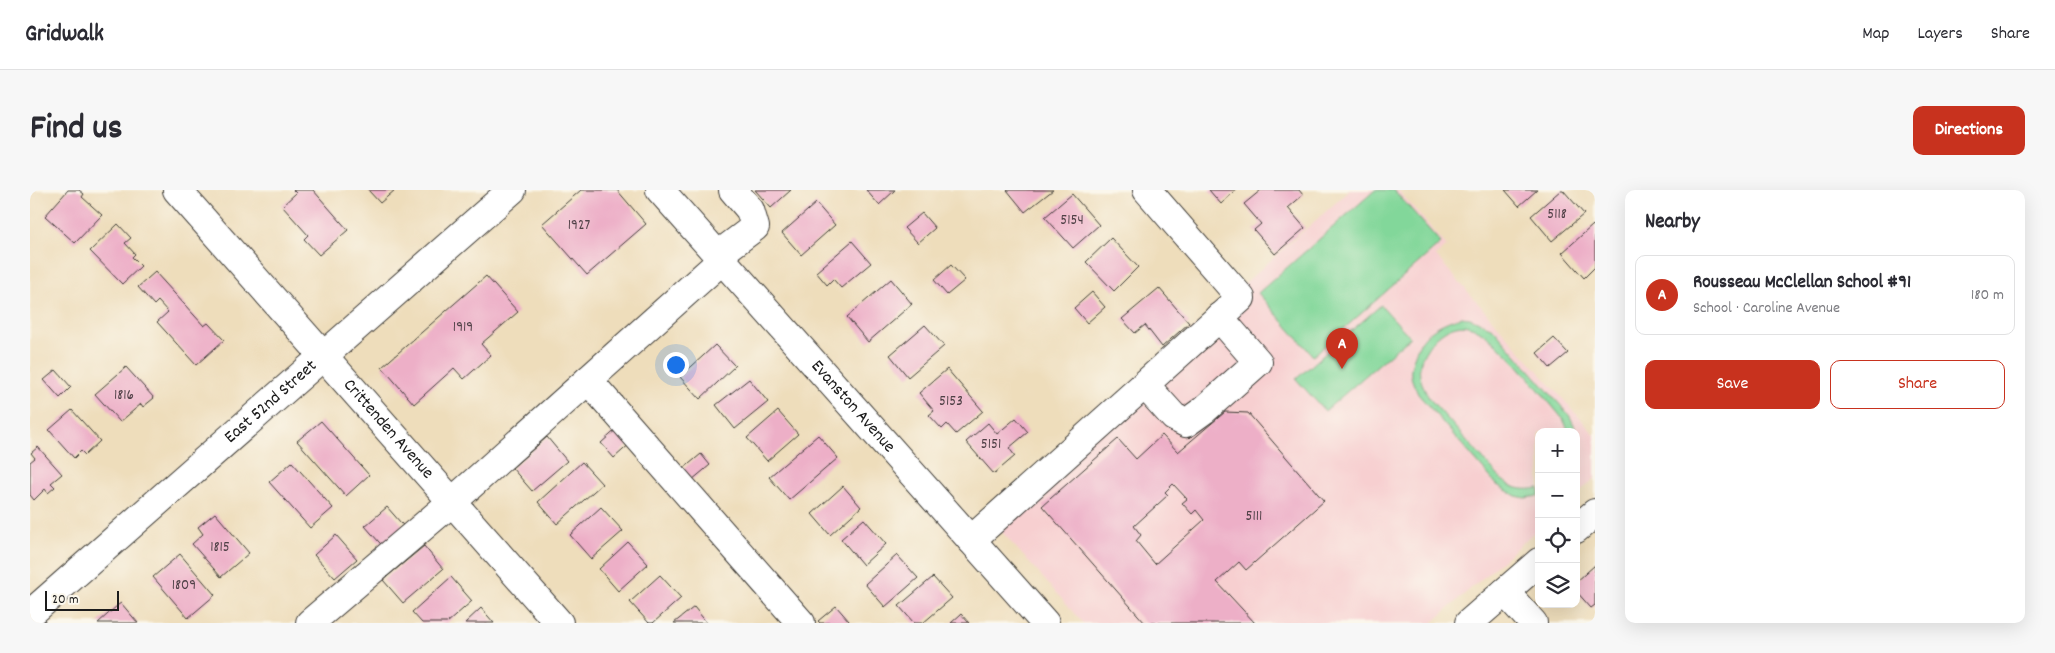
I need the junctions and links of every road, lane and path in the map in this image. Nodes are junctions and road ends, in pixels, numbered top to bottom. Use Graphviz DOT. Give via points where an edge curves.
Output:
graph roads {
  1 [pos="177,190"];
  2 [pos="512,190"];
  3 [pos="660,190"];
  4 [pos="1147,190"];
  5 [pos="741,200"];
  6 [pos="720,257"];
  7 [pos="1219,318"];
  8 [pos="322,356"];
  9 [pos="588,380"];
  10 [pos="1145,384"];
  11 [pos="452,502"];
  12 [pos="1595,513"];
  13 [pos="1580,526"];
  14 [pos="971,540"];
  15 [pos="1538,563"];
  16 [pos="1505,592"];
  17 [pos="30,614"];
  18 [pos="310,623"];
  19 [pos="559,623"];
  20 [pos="801,623"];
  21 [pos="1045,623"];
  22 [pos="1469,623"];
  23 [pos="1533,623"];
  1 -- 8 [label="street, Crittenden Avenue"];
  2 -- 8 [label="street, East 52nd Street"];
  3 -- 6 [label="street, Evanston Avenue"];
  4 -- 7 [label="street" via="1241,298"];
  5 -- 6 [label="street" via="755,227"];
  6 -- 9 [label="street"];
  6 -- 14 [label="street, Evanston Avenue"];
  7 -- 10 [label="street"];
  7 -- 10 [label="street" via="1258,362 1186,423 1174,417"];
  8 -- 11 [label="street, Crittenden Avenue"];
  8 -- 17 [label="street, East 52nd Street"];
  9 -- 11 [label="street"];
  9 -- 20 [label="street"];
  10 -- 14 [label="street"];
  11 -- 18 [label="street"];
  11 -- 19 [label="street, Crittenden Avenue"];
  12 -- 13 [label="street"];
  14 -- 21 [label="street, Evanston Avenue"];
  15 -- 16 [label="street"];
  16 -- 22 [label="street"];
  16 -- 23 [label="street"];
}
